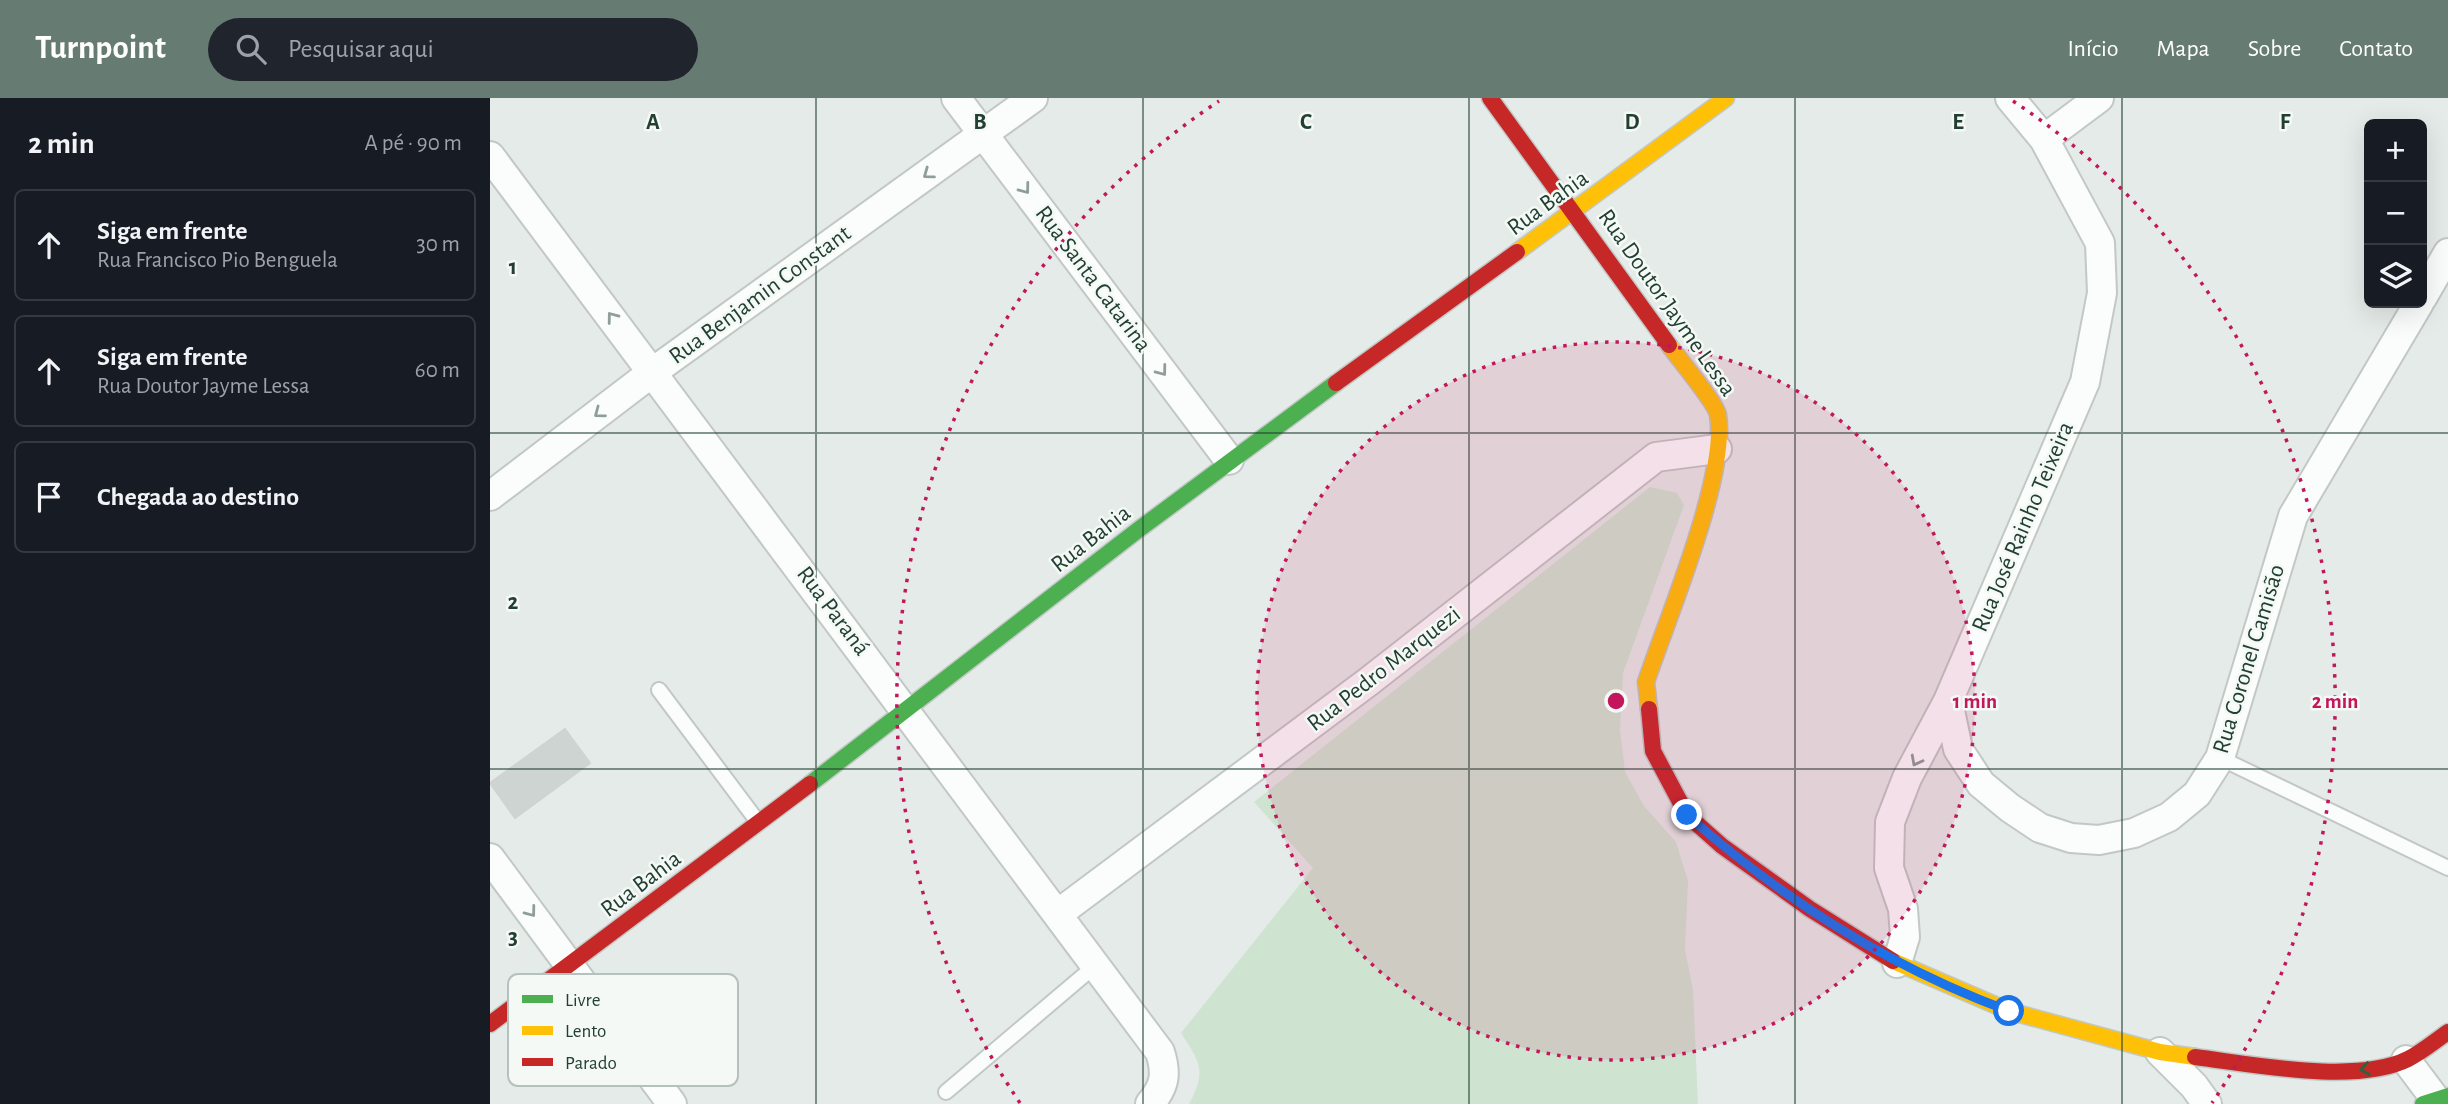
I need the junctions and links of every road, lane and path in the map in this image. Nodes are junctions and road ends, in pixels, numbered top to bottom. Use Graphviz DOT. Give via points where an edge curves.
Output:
graph roads {
  1 [pos="956,98"];
  2 [pos="1033,98"];
  3 [pos="1490,98"];
  4 [pos="1726,98"];
  5 [pos="2010,98"];
  6 [pos="2099,98"];
  7 [pos="984,135"];
  8 [pos="2044,139"];
  9 [pos="490,156"];
  10 [pos="1576,212"];
  11 [pos="2448,253"];
  12 [pos="2427,289"];
  13 [pos="2416,308"];
  14 [pos="654,372"];
  15 [pos="1717,449"];
  16 [pos="1229,460"];
  17 [pos="490,496"];
  18 [pos="659,690"];
  19 [pos="1948,701"];
  20 [pos="906,710"];
  21 [pos="2220,758"];
  22 [pos="759,823"];
  23 [pos="490,858"];
  24 [pos="2448,868"];
  25 [pos="1059,913"];
  26 [pos="1897,963"];
  27 [pos="1096,965"];
  28 [pos="571,966"];
  29 [pos="560,974"];
  30 [pos="577,974"];
  31 [pos="508,1011"];
  32 [pos="490,1024"];
  33 [pos="2448,1032"];
  34 [pos="2160,1052"];
  35 [pos="2406,1060"];
  36 [pos="659,1086"];
  37 [pos="946,1092"];
  38 [pos="2435,1100"];
  39 [pos="672,1104"];
  40 [pos="1150,1104"];
  41 [pos="2207,1104"];
  1 -- 7 [label="street, Rua Santa Catarina"];
  2 -- 7 [label="street, Rua Benjamin Constant"];
  3 -- 10 [label="street, Rua Doutor Jayme Lessa"];
  4 -- 10 [label="street, Rua Bahia"];
  5 -- 8 [label="street, Rua José Rainho Teixeira"];
  6 -- 8 [label="street"];
  7 -- 14 [label="street, Rua Benjamin Constant, one-way"];
  7 -- 16 [label="street, Rua Santa Catarina, one-way"];
  8 -- 19 [label="street, Rua José Rainho Teixeira" via="2100,243 2102,293 2095,337 2085,383"];
  14 -- 9 [label="street, Rua Paraná, one-way"];
  10 -- 15 [label="street, Rua Doutor Jayme Lessa" via="1718,413"];
  10 -- 16 [label="street, Rua Bahia"];
  11 -- 12 [label="street"];
  13 -- 21 [label="street, Rua Coronel Camisão" via="2293,516"];
  14 -- 17 [label="street, Rua Benjamin Constant, one-way"];
  14 -- 20 [label="street, Rua Paraná"];
  15 -- 25 [label="street, Rua Pedro Marquezi" via="1656,457 1368,682"];
  15 -- 26 [label="street, Rua Doutor Jayme Lessa" via="1710,493 1646,682 1653,751 1687,815 1810,909"];
  16 -- 20 [label="street, Rua Bahia"];
  18 -- 22 [label="lane"];
  19 -- 21 [label="street, Rua Coronel Camisão" via="1958,748 1981,784 2040,828 2071,838 2099,840 2123,835 2169,817 2197,794"];
  19 -- 26 [label="street, Rua José Rainho Teixeira, one-way" via="1907,778 1890,822 1889,868 1903,909 1905,937"];
  20 -- 22 [label="street, Rua Bahia"];
  20 -- 25 [label="street, Rua Paraná"];
  21 -- 24 [label="lane"];
  22 -- 28 [label="street, Rua Bahia"];
  23 -- 28 [label="street, one-way"];
  25 -- 27 [label="street, Rua Paraná"];
  26 -- 34 [label="street, Rua Doutor Jayme Lessa" via="2009,1011"];
  27 -- 37 [label="lane"];
  27 -- 40 [label="street, Rua Paraná" via="1160,1052 1166,1071 1161,1091"];
  28 -- 29 [label="street, Rua Bahia"];
  28 -- 30 [label="street"];
  31 -- 32 [label="street, Rua Bahia"];
  33 -- 35 [label="street"];
  35 -- 34 [label="street, Rua Doutor Jayme Lessa, one-way" via="2361,1070 2308,1072"];
  34 -- 41 [label="street"];
  35 -- 38 [label="street"];
  36 -- 39 [label="street"];
}
